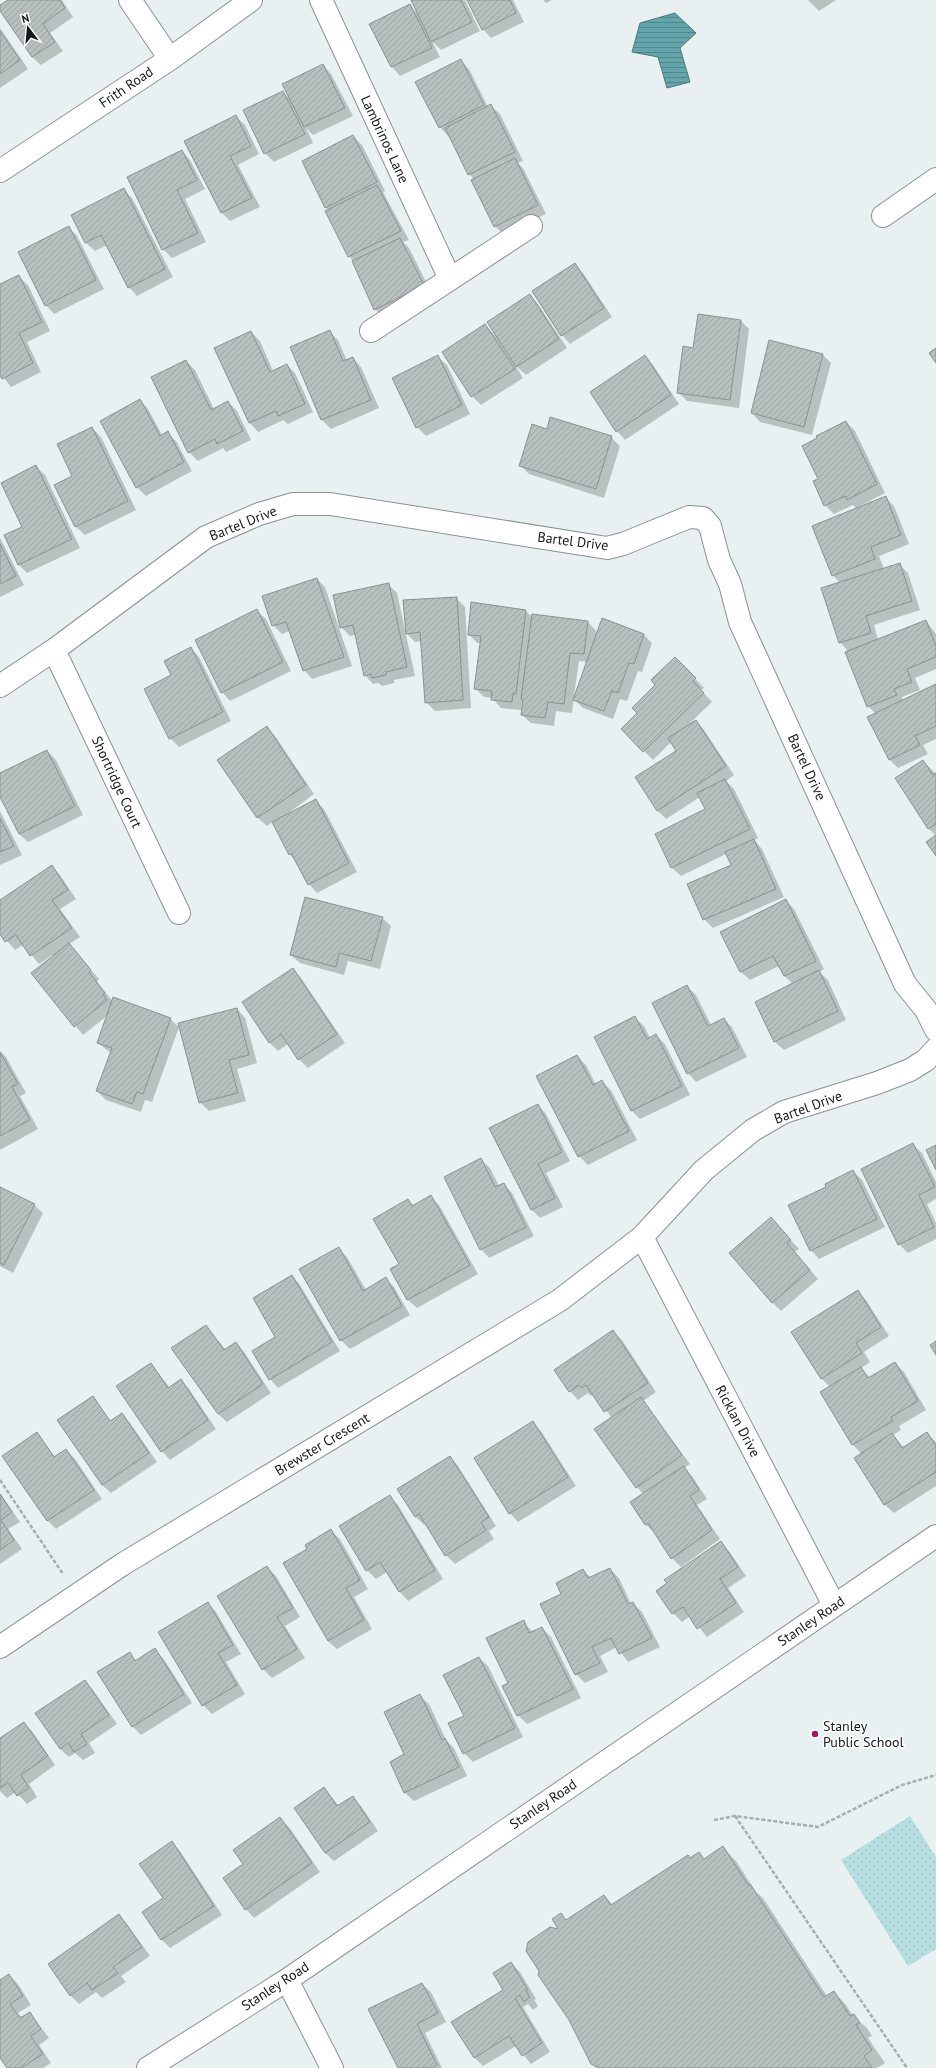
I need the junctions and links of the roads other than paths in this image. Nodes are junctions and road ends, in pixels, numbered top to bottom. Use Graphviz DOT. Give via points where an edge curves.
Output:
graph roads {
  1 [pos="130,0"];
  2 [pos="251,0"];
  3 [pos="320,0"];
  4 [pos="170,58"];
  5 [pos="0,171"];
  6 [pos="936,179"];
  7 [pos="883,216"];
  8 [pos="531,226"];
  9 [pos="450,279"];
  10 [pos="371,331"];
  11 [pos="54,650"];
  12 [pos="0,686"];
  13 [pos="180,913"];
  14 [pos="936,1030"];
  15 [pos="936,1049"];
  16 [pos="642,1237"];
  17 [pos="936,1536"];
  18 [pos="834,1605"];
  19 [pos="0,1646"];
  20 [pos="287,1980"];
  21 [pos="148,2068"];
  22 [pos="332,2068"];
  1 -- 4 [label="street"];
  2 -- 4 [label="street, Frith Road"];
  3 -- 9 [label="street, Lambrinos Lane"];
  4 -- 5 [label="street, Frith Road"];
  6 -- 7 [label="street"];
  8 -- 9 [label="street"];
  9 -- 10 [label="street"];
  11 -- 12 [label="street, Bartel Drive"];
  11 -- 13 [label="street, Shortridge Court"];
  11 -- 14 [label="street, Bartel Drive" via="206,537 259,514 293,504 330,504 606,548 623,544 689,517 703,518 710,526 740,622 905,984 926,1010"];
  15 -- 16 [label="street, Bartel Drive" via="926,1060 910,1070 784,1112 753,1130 704,1170"];
  16 -- 18 [label="street, Ricklan Drive"];
  16 -- 19 [label="street, Brewster Crescent" via="560,1300 76,1594"];
  17 -- 18 [label="street, Stanley Road"];
  18 -- 20 [label="street, Stanley Road"];
  20 -- 21 [label="street, Stanley Road"];
  20 -- 22 [label="street"];
}
